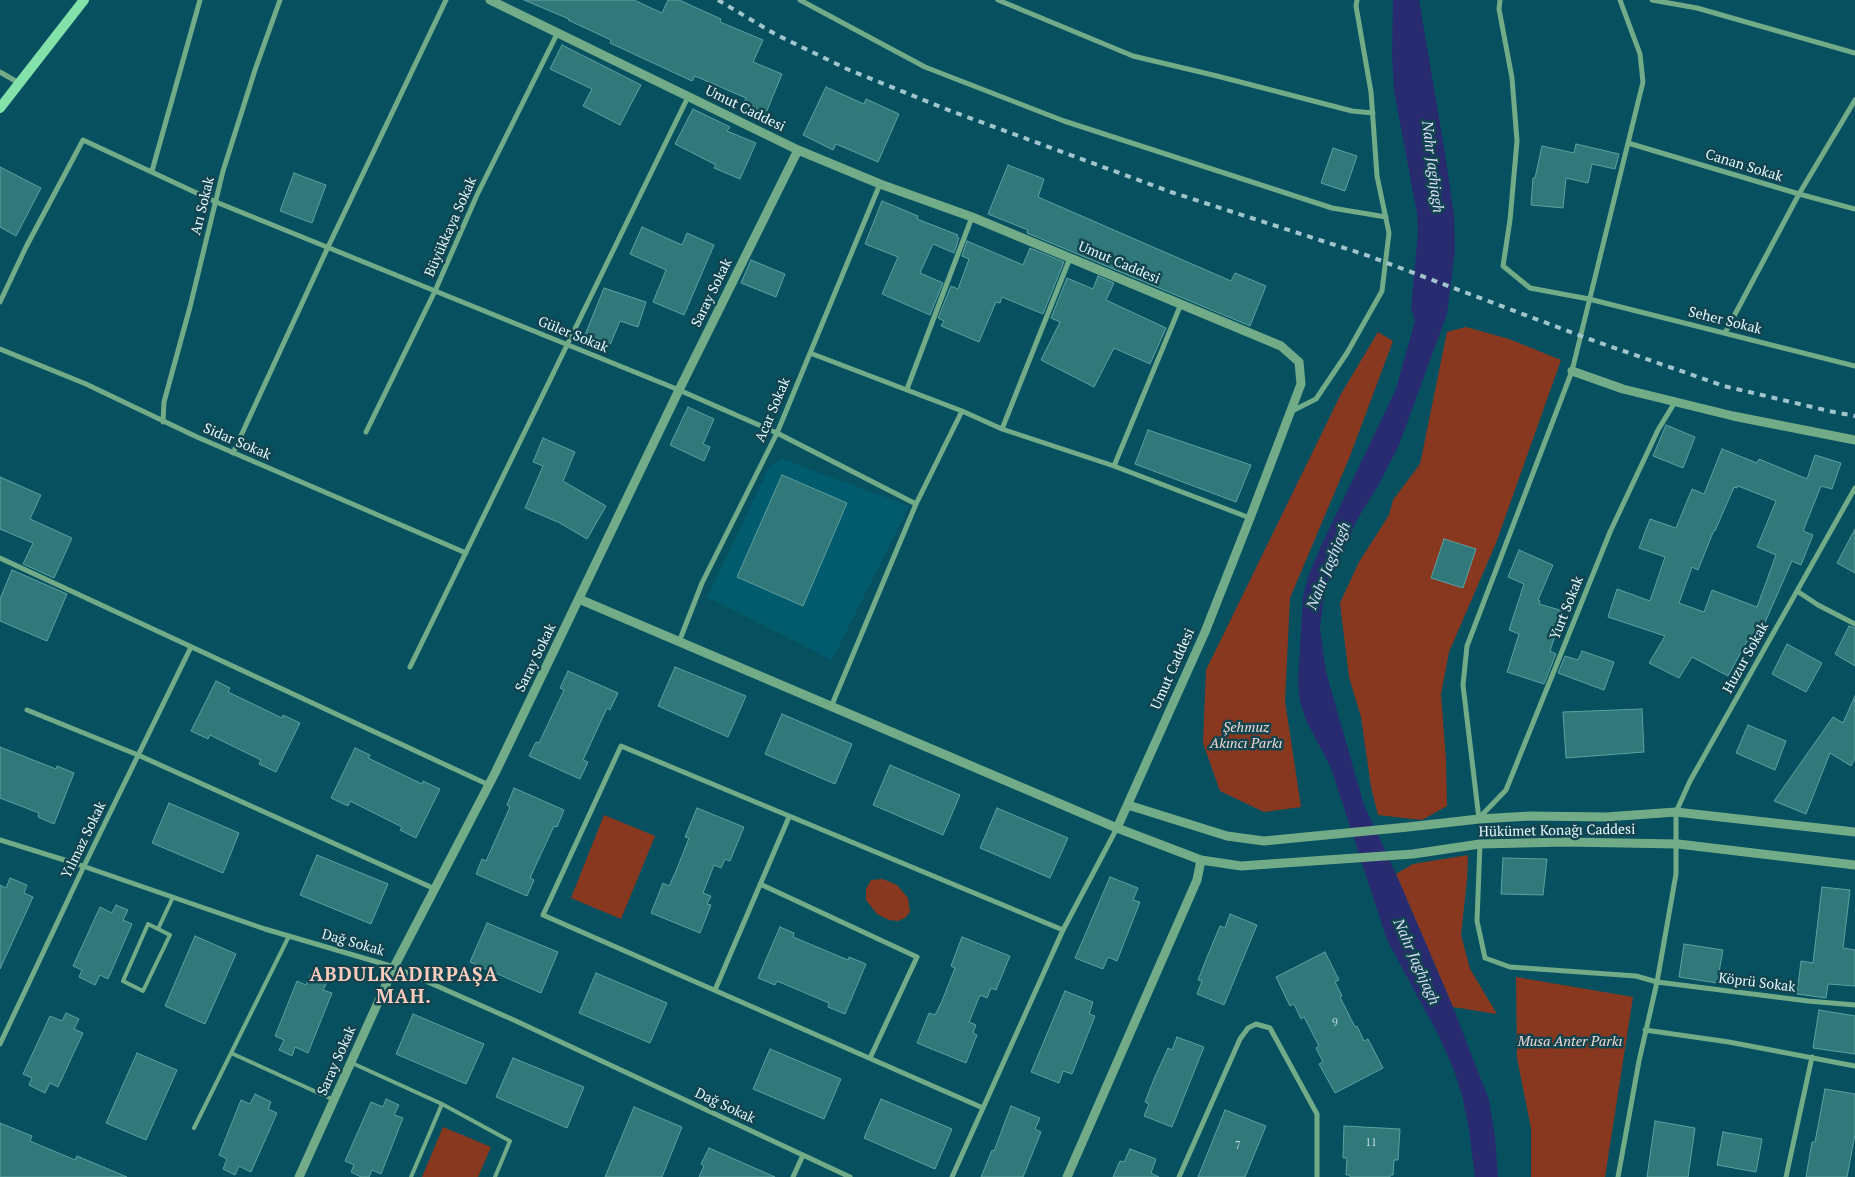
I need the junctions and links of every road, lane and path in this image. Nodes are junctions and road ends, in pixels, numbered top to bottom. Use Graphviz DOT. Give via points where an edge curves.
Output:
graph roads {
  1 [pos="84,0"];
  2 [pos="200,0"];
  3 [pos="280,0"];
  4 [pos="446,0"];
  5 [pos="490,0"];
  6 [pos="800,0"];
  7 [pos="998,0"];
  8 [pos="1357,0"];
  9 [pos="1500,0"];
  10 [pos="1620,0"];
  11 [pos="1652,0"];
  12 [pos="558,32"];
  13 [pos="1855,53"];
  14 [pos="0,72"];
  15 [pos="19,84"];
  16 [pos="688,97"];
  17 [pos="1855,100"];
  18 [pos="0,108"];
  19 [pos="1373,113"];
  20 [pos="1628,143"];
  21 [pos="798,150"];
  22 [pos="152,171"];
  23 [pos="880,184"];
  24 [pos="1799,194"];
  25 [pos="216,202"];
  26 [pos="1855,209"];
  27 [pos="972,217"];
  28 [pos="1386,217"];
  29 [pos="328,247"];
  30 [pos="1070,258"];
  31 [pos="435,291"];
  32 [pos="1589,299"];
  33 [pos="0,302"];
  34 [pos="1181,304"];
  35 [pos="1725,333"];
  36 [pos="568,346"];
  37 [pos="0,349"];
  38 [pos="810,353"];
  39 [pos="1855,366"];
  40 [pos="1572,371"];
  41 [pos="907,389"];
  42 [pos="678,390"];
  43 [pos="1675,402"];
  44 [pos="962,411"];
  45 [pos="1290,412"];
  46 [pos="163,422"];
  47 [pos="1002,429"];
  48 [pos="366,432"];
  49 [pos="777,433"];
  50 [pos="1855,440"];
  51 [pos="233,453"];
  52 [pos="1114,466"];
  53 [pos="1855,488"];
  54 [pos="916,504"];
  55 [pos="1250,518"];
  56 [pos="466,553"];
  57 [pos="0,558"];
  58 [pos="1797,591"];
  59 [pos="579,599"];
  60 [pos="1855,624"];
  61 [pos="680,642"];
  62 [pos="191,646"];
  63 [pos="410,667"];
  64 [pos="831,707"];
  65 [pos="27,710"];
  66 [pos="138,755"];
  67 [pos="489,785"];
  68 [pos="1128,805"];
  69 [pos="1676,812"];
  70 [pos="789,816"];
  71 [pos="1479,819"];
  72 [pos="1117,828"];
  73 [pos="1854,829"];
  74 [pos="0,840"];
  75 [pos="1480,844"];
  76 [pos="1678,844"];
  77 [pos="1201,860"];
  78 [pos="1855,865"];
  79 [pos="84,866"];
  80 [pos="760,884"];
  81 [pos="435,889"];
  82 [pos="173,897"];
  83 [pos="158,929"];
  84 [pos="1063,930"];
  85 [pos="289,936"];
  86 [pos="394,967"];
  87 [pos="1657,982"];
  88 [pos="715,990"];
  89 [pos="1855,1005"];
  90 [pos="1645,1030"];
  91 [pos="0,1044"];
  92 [pos="231,1053"];
  93 [pos="1812,1057"];
  94 [pos="870,1058"];
  95 [pos="351,1063"];
  96 [pos="1855,1066"];
  97 [pos="334,1100"];
  98 [pos="442,1104"];
  99 [pos="983,1108"];
  100 [pos="194,1128"];
  101 [pos="803,1155"];
  102 [pos="300,1177"];
  103 [pos="410,1177"];
  104 [pos="495,1177"];
  105 [pos="793,1177"];
  106 [pos="850,1177"];
  107 [pos="952,1177"];
  108 [pos="1067,1177"];
  109 [pos="1179,1177"];
  110 [pos="1317,1177"];
  111 [pos="1618,1177"];
  112 [pos="1786,1177"];
  1 -- 15 [label="main road"];
  2 -- 22 [label="street"];
  3 -- 25 [label="street, Arı Sokak" via="252,79"];
  4 -- 29 [label="street"];
  5 -- 12 [label="street, Umut Caddesi"];
  6 -- 28 [label="street" via="925,67 1064,121 1332,208"];
  7 -- 19 [label="street" via="1133,56 1352,111"];
  8 -- 19 [label="street"];
  9 -- 32 [label="street, Seher Sokak" via="1512,78 1517,141 1503,266 1530,288"];
  10 -- 20 [label="street" via="1640,54 1643,82"];
  11 -- 13 [label="street" via="1697,8"];
  12 -- 16 [label="street, Umut Caddesi"];
  12 -- 31 [label="street, Büyükkaya Sokak" via="477,195"];
  14 -- 15 [label="street"];
  15 -- 18 [label="main road"];
  16 -- 21 [label="street, Umut Caddesi"];
  16 -- 36 [label="street"];
  17 -- 24 [label="street"];
  19 -- 28 [label="street" via="1377,176"];
  20 -- 24 [label="street, Canan Sokak"];
  20 -- 32 [label="street"];
  21 -- 23 [label="street, Umut Caddesi"];
  21 -- 42 [label="street, Saray Sokak"];
  22 -- 25 [label="street, Güler Sokak"];
  22 -- 33 [label="street, Güler Sokak" via="83,140"];
  23 -- 27 [label="street, Umut Caddesi"];
  23 -- 38 [label="street, Acar Sokak"];
  24 -- 26 [label="street, Canan Sokak"];
  24 -- 35 [label="street"];
  25 -- 29 [label="street, Güler Sokak"];
  25 -- 46 [label="street, Arı Sokak" via="164,402"];
  27 -- 30 [label="street, Umut Caddesi"];
  27 -- 41 [label="street"];
  28 -- 45 [label="street" via="1389,234 1382,291 1316,399"];
  29 -- 31 [label="street, Güler Sokak"];
  29 -- 51 [label="street"];
  30 -- 34 [label="street, Umut Caddesi"];
  30 -- 47 [label="street"];
  31 -- 36 [label="street, Güler Sokak"];
  31 -- 48 [label="street, Büyükkaya Sokak"];
  32 -- 35 [label="street, Seher Sokak"];
  32 -- 40 [label="street"];
  34 -- 45 [label="street, Umut Caddesi" via="1281,346 1299,362 1301,384"];
  34 -- 52 [label="street"];
  35 -- 39 [label="street, Seher Sokak"];
  36 -- 42 [label="street, Güler Sokak"];
  36 -- 56 [label="street"];
  37 -- 46 [label="street, Sidar Sokak" via="86,384"];
  38 -- 41 [label="street"];
  38 -- 49 [label="street, Acar Sokak"];
  40 -- 43 [label="street" via="1624,390"];
  40 -- 71 [label="street" via="1467,646 1463,686"];
  41 -- 44 [label="street"];
  42 -- 49 [label="street, Güler Sokak"];
  42 -- 59 [label="street, Saray Sokak"];
  43 -- 50 [label="street"];
  43 -- 71 [label="street, Yurt Sokak" via="1658,430 1610,532 1506,790"];
  44 -- 47 [label="street"];
  44 -- 54 [label="street"];
  45 -- 55 [label="street, Umut Caddesi"];
  46 -- 51 [label="street, Sidar Sokak"];
  47 -- 52 [label="street"];
  49 -- 54 [label="street, Güler Sokak"];
  49 -- 61 [label="street, Acar Sokak" via="702,584"];
  51 -- 56 [label="street, Sidar Sokak"];
  52 -- 55 [label="street"];
  53 -- 58 [label="street, Huzur Sokak"];
  54 -- 64 [label="street"];
  55 -- 68 [label="street, Umut Caddesi" via="1205,632"];
  56 -- 63 [label="street"];
  57 -- 62 [label="street"];
  58 -- 60 [label="street"];
  58 -- 69 [label="street, Huzur Sokak" via="1690,781"];
  59 -- 61 [label="street, Hükümet Konağı Caddesi"];
  59 -- 67 [label="street, Saray Sokak"];
  61 -- 64 [label="street, Hükümet Konağı Caddesi"];
  62 -- 66 [label="street, Yılmaz Sokak"];
  62 -- 67 [label="street"];
  64 -- 72 [label="street, Hükümet Konağı Caddesi"];
  65 -- 66 [label="street"];
  66 -- 79 [label="street, Yılmaz Sokak"];
  66 -- 81 [label="street"];
  67 -- 81 [label="street, Saray Sokak"];
  68 -- 71 [label="street, Hükümet Konağı Caddesi" via="1227,836 1264,841"];
  68 -- 72 [label="street, Umut Caddesi"];
  69 -- 71 [label="street, Hükümet Konağı Caddesi" via="1606,817"];
  69 -- 73 [label="street, Hükümet Konağı Caddesi"];
  69 -- 76 [label="street, Huzur Sokak"];
  70 -- 80 [label="street"];
  70 -- 84 [label="street"];
  70 -- 88 [label="street" via="621,746 543,915"];
  72 -- 77 [label="street, Hükümet Konağı Caddesi"];
  72 -- 84 [label="street"];
  74 -- 79 [label="street, Dağ Sokak"];
  75 -- 76 [label="street, Hükümet Konağı Caddesi"];
  75 -- 77 [label="street, Hükümet Konağı Caddesi" via="1413,854 1241,866"];
  75 -- 87 [label="street, Köprü Sokak" via="1477,921 1485,958 1510,967 1636,976"];
  76 -- 78 [label="street, Hükümet Konağı Caddesi"];
  76 -- 87 [label="street, Huzur Sokak" via="1676,874"];
  77 -- 108 [label="street" via="1197,880"];
  79 -- 82 [label="street, Dağ Sokak"];
  79 -- 91 [label="street, Yılmaz Sokak"];
  80 -- 88 [label="street"];
  80 -- 94 [label="street" via="918,957"];
  81 -- 86 [label="street, Saray Sokak"];
  82 -- 83 [label="lane"];
  82 -- 85 [label="street, Dağ Sokak"];
  83 -- 83 [label="lane" via="148,924 123,981 144,991 170,935"];
  84 -- 99 [label="street"];
  85 -- 86 [label="street, Dağ Sokak"];
  85 -- 92 [label="lane"];
  86 -- 95 [label="street, Saray Sokak"];
  86 -- 101 [label="street, Dağ Sokak"];
  87 -- 89 [label="street, Köprü Sokak"];
  87 -- 90 [label="street, Huzur Sokak"];
  88 -- 94 [label="street"];
  90 -- 93 [label="street"];
  90 -- 111 [label="street, Huzur Sokak"];
  92 -- 97 [label="lane"];
  92 -- 100 [label="lane"];
  93 -- 96 [label="street"];
  93 -- 112 [label="street"];
  94 -- 99 [label="street"];
  95 -- 97 [label="street, Saray Sokak"];
  95 -- 98 [label="lane"];
  97 -- 102 [label="street, Saray Sokak"];
  98 -- 103 [label="lane"];
  98 -- 104 [label="lane" via="510,1141"];
  99 -- 107 [label="street"];
  101 -- 105 [label="street"];
  101 -- 106 [label="street, Dağ Sokak"];
  109 -- 110 [label="street" via="1240,1039 1248,1028 1256,1024 1270,1028 1317,1114"];
}
